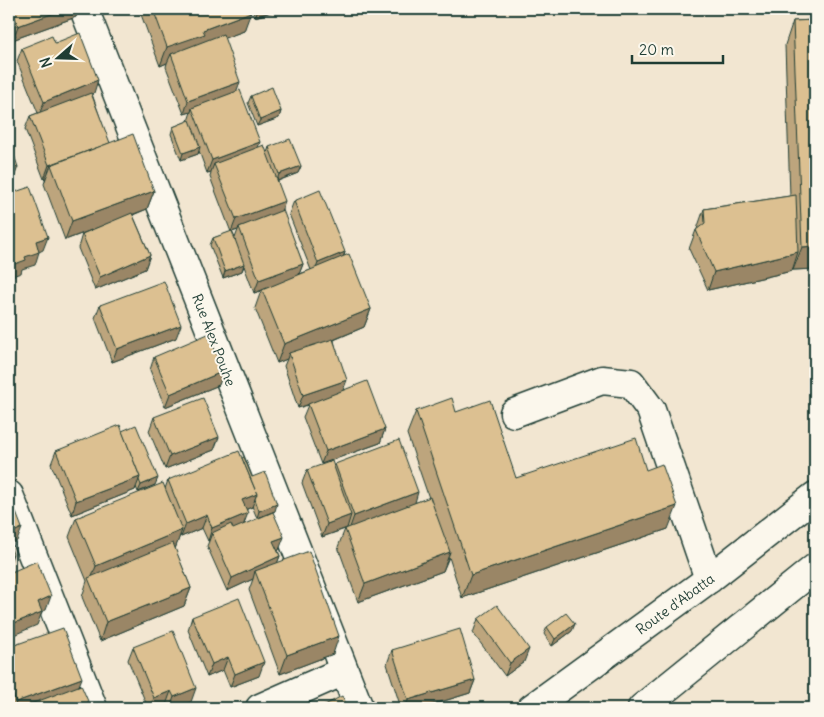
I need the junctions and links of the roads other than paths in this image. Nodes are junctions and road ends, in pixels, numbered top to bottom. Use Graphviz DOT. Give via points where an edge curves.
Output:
graph roads {
  1 [pos="84,9"];
  2 [pos="514,413"];
  3 [pos="9,495"];
  4 [pos="815,496"];
  5 [pos="815,568"];
  6 [pos="709,579"];
  7 [pos="344,671"];
  8 [pos="92,708"];
  9 [pos="260,708"];
  10 [pos="359,708"];
  11 [pos="532,708"];
  12 [pos="642,708"];
  1 -- 7 [label="street, Rue Alex Pouhe"];
  2 -- 6 [label="street" via="602,380 631,383 651,410"];
  3 -- 8 [label="street"];
  4 -- 6 [label="street, Route d'Abatta"];
  5 -- 12 [label="street"];
  6 -- 11 [label="street, Route d'Abatta"];
  7 -- 9 [label="street"];
  7 -- 10 [label="street, Rue Alex Pouhe"];
}
